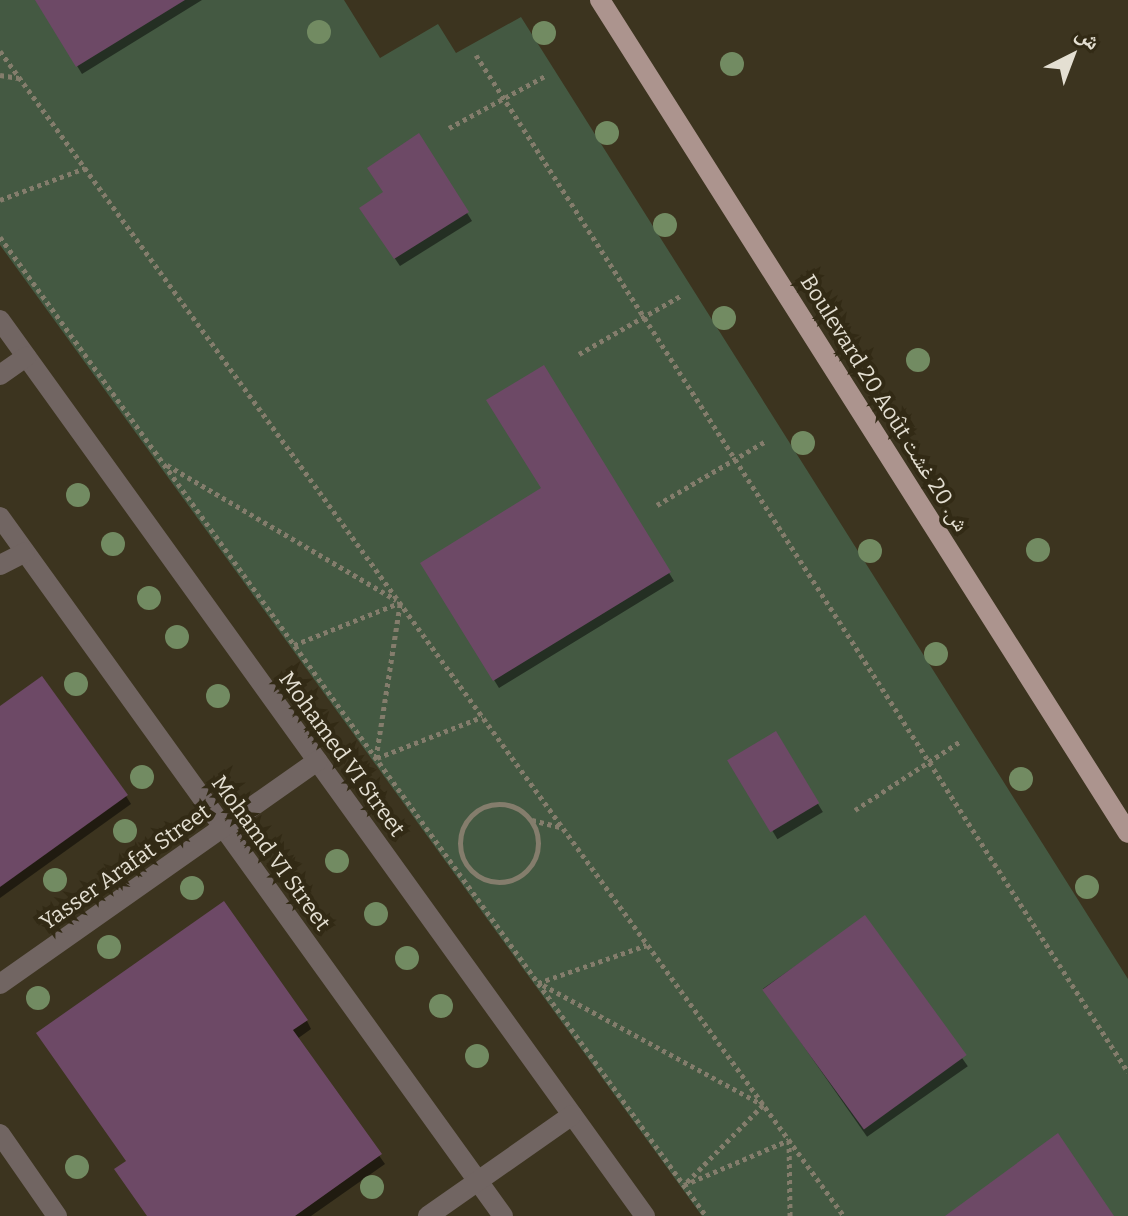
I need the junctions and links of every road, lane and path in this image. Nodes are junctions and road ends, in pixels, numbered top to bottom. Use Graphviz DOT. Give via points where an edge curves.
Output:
graph roads {
  1 [pos="600,0"];
  2 [pos="0,51"];
  3 [pos="476,55"];
  4 [pos="0,75"];
  5 [pos="545,76"];
  6 [pos="20,78"];
  7 [pos="503,99"];
  8 [pos="449,128"];
  9 [pos="85,168"];
  10 [pos="0,200"];
  11 [pos="0,237"];
  12 [pos="682,295"];
  13 [pos="644,317"];
  14 [pos="0,320"];
  15 [pos="579,354"];
  16 [pos="26,357"];
  17 [pos="0,375"];
  18 [pos="766,441"];
  19 [pos="735,459"];
  20 [pos="162,462"];
  21 [pos="657,505"];
  22 [pos="0,517"];
  23 [pos="25,552"];
  24 [pos="0,565"];
  25 [pos="400,603"];
  26 [pos="294,645"];
  27 [pos="482,717"];
  28 [pos="961,741"];
  29 [pos="376,758"];
  30 [pos="317,761"];
  31 [pos="929,762"];
  32 [pos="855,810"];
  33 [pos="530,820"];
  34 [pos="223,827"];
  35 [pos="562,827"];
  36 [pos="1128,833"];
  37 [pos="467,863"];
  38 [pos="457,870"];
  39 [pos="647,945"];
  40 [pos="538,983"];
  41 [pos="0,984"];
  42 [pos="1128,1072"];
  43 [pos="763,1105"];
  44 [pos="572,1115"];
  45 [pos="0,1134"];
  46 [pos="789,1140"];
  47 [pos="478,1181"];
  48 [pos="684,1185"];
  49 [pos="57,1216"];
  50 [pos="428,1216"];
  51 [pos="503,1216"];
  52 [pos="645,1216"];
  53 [pos="706,1216"];
  54 [pos="790,1216"];
  55 [pos="844,1216"];
  1 -- 36 [label="main road, Boulevard 20 Août ش. 20 غشت"];
  2 -- 6 [label="path"];
  3 -- 7 [label="path"];
  4 -- 6 [label="path"];
  5 -- 7 [label="path"];
  6 -- 9 [label="path"];
  7 -- 8 [label="path"];
  7 -- 13 [label="path"];
  9 -- 10 [label="path"];
  9 -- 25 [label="path"];
  11 -- 20 [label="path"];
  12 -- 13 [label="path"];
  13 -- 15 [label="path"];
  13 -- 19 [label="path"];
  14 -- 16 [label="street, Mohamed VI Street"];
  16 -- 17 [label="street"];
  16 -- 30 [label="street, Mohamed VI Street"];
  18 -- 19 [label="path"];
  19 -- 21 [label="path"];
  19 -- 31 [label="path"];
  20 -- 25 [label="path"];
  20 -- 26 [label="path"];
  22 -- 23 [label="street, Mohamd VI Street"];
  23 -- 24 [label="street"];
  23 -- 34 [label="street, Mohamd VI Street"];
  25 -- 26 [label="path"];
  25 -- 27 [label="path"];
  25 -- 29 [label="path"];
  26 -- 29 [label="path"];
  27 -- 29 [label="path"];
  27 -- 35 [label="path"];
  28 -- 31 [label="path"];
  29 -- 38 [label="path"];
  30 -- 34 [label="street, Yasser Arafat Street"];
  30 -- 44 [label="street, Mohamed VI Street"];
  31 -- 32 [label="path"];
  31 -- 42 [label="path"];
  33 -- 35 [label="path"];
  33 -- 37 [label="path" via="508,805 476,810 460,838"];
  33 -- 37 [label="path" via="539,840 528,870 498,882 482,878"];
  34 -- 41 [label="street, Yasser Arafat Street"];
  34 -- 47 [label="street, Mohamd VI Street"];
  35 -- 39 [label="path"];
  37 -- 38 [label="path"];
  38 -- 40 [label="path"];
  39 -- 40 [label="path"];
  39 -- 43 [label="path"];
  40 -- 43 [label="path"];
  40 -- 48 [label="path"];
  43 -- 46 [label="path"];
  43 -- 48 [label="path"];
  44 -- 47 [label="street"];
  44 -- 52 [label="street, Mohamed VI Street"];
  45 -- 49 [label="street"];
  46 -- 48 [label="path"];
  46 -- 54 [label="path"];
  46 -- 55 [label="path"];
  47 -- 50 [label="street"];
  47 -- 51 [label="street, Mohamd VI Street"];
  48 -- 53 [label="path"];
}
